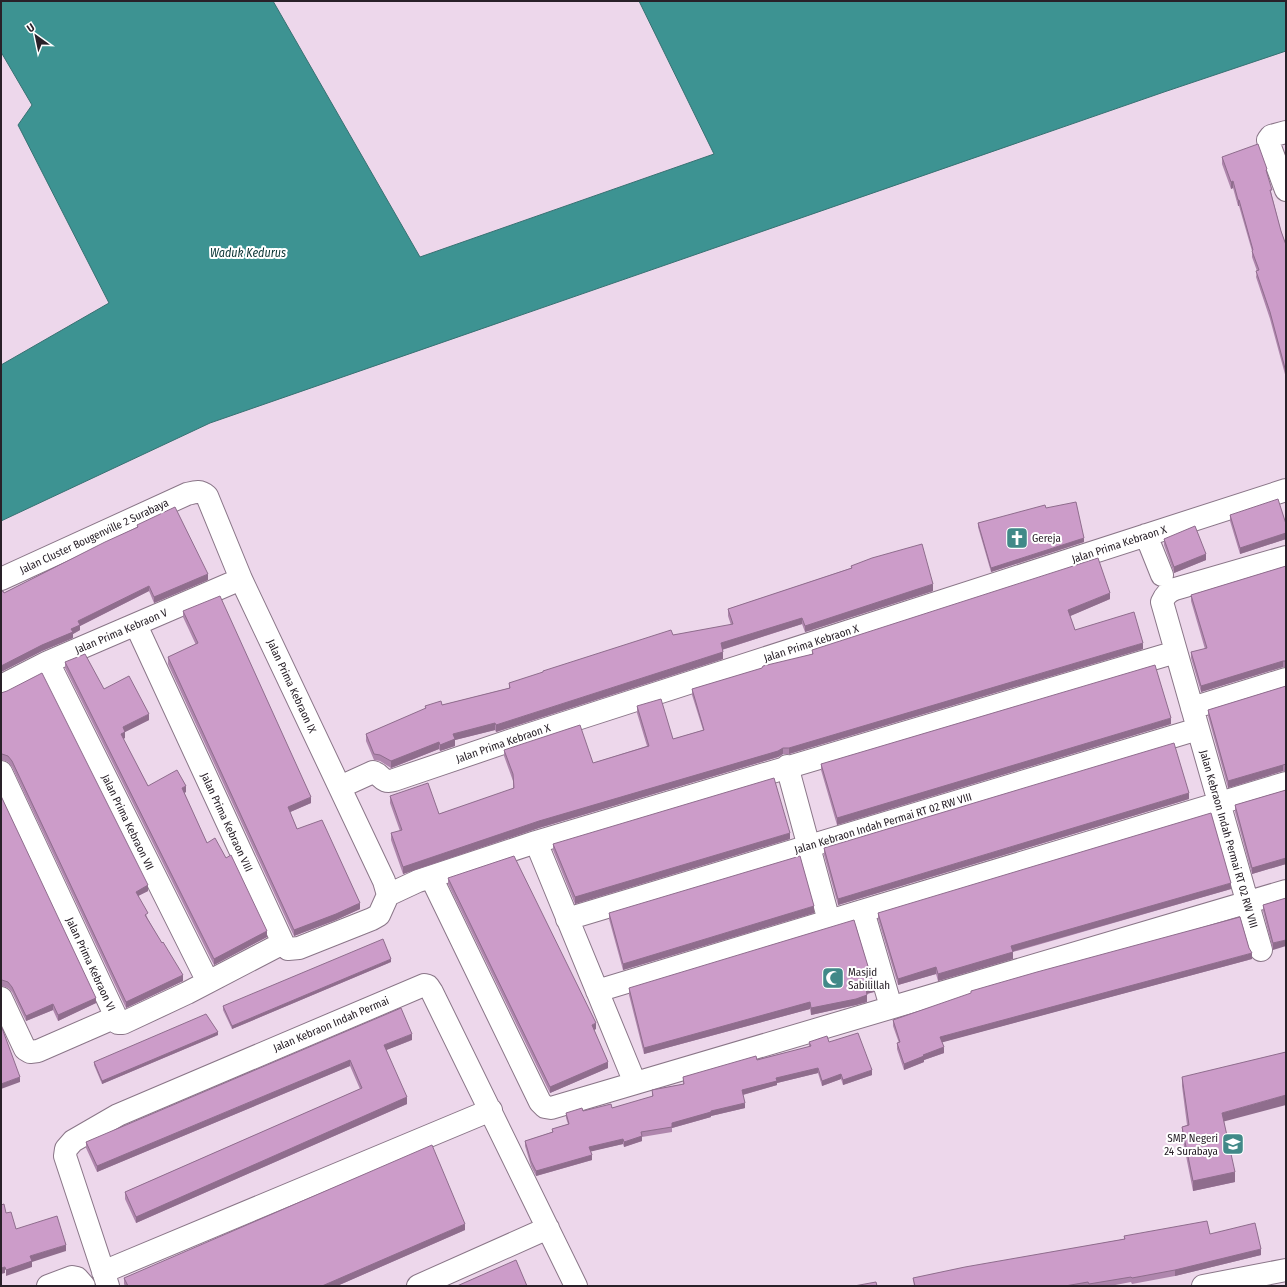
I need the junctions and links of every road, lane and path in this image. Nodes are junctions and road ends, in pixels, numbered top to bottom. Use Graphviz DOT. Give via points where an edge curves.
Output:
graph roads {
  1 [pos="1286,132"];
  2 [pos="1286,190"];
  3 [pos="1286,490"];
  4 [pos="187,494"];
  5 [pos="1146,535"];
  6 [pos="1286,557"];
  7 [pos="1162,575"];
  8 [pos="1,579"];
  9 [pos="241,579"];
  10 [pos="136,625"];
  11 [pos="1176,652"];
  12 [pos="48,662"];
  13 [pos="1286,679"];
  14 [pos="1,686"];
  15 [pos="1195,719"];
  16 [pos="787,766"];
  17 [pos="1,772"];
  18 [pos="354,781"];
  19 [pos="1286,782"];
  20 [pos="1219,803"];
  21 [pos="536,842"];
  22 [pos="809,846"];
  23 [pos="410,885"];
  24 [pos="1286,891"];
  25 [pos="1247,902"];
  26 [pos="863,911"];
  27 [pos="567,918"];
  28 [pos="829,921"];
  29 [pos="283,943"];
  30 [pos="1261,950"];
  31 [pos="208,982"];
  32 [pos="597,991"];
  33 [pos="1,998"];
  34 [pos="891,1007"];
  35 [pos="116,1017"];
  36 [pos="635,1083"];
  37 [pos="491,1110"];
  38 [pos="548,1228"];
  39 [pos="1286,1270"];
  40 [pos="106,1279"];
  41 [pos="48,1286"];
  42 [pos="84,1286"];
  43 [pos="418,1286"];
  44 [pos="576,1286"];
  45 [pos="1203,1286"];
  1 -- 2 [label="street" via="1271,136 1268,140"];
  3 -- 5 [label="street, Jalan Prima Kebraon X"];
  4 -- 8 [label="street, Jalan Cluster Bougenville 2 Surabaya"];
  4 -- 9 [label="street, Jalan Prima Kebraon IX" via="198,491 207,496"];
  5 -- 7 [label="street"];
  5 -- 18 [label="street, Jalan Prima Kebraon X" via="394,780 385,780 375,772"];
  6 -- 11 [label="street, Jalan Kebraon Indah Permai RT 02 RW VIII" via="1169,591 1162,602"];
  9 -- 10 [label="street, Jalan Prima Kebraon V"];
  9 -- 18 [label="street, Jalan Prima Kebraon IX"];
  10 -- 12 [label="street, Jalan Prima Kebraon V"];
  10 -- 29 [label="street, Jalan Prima Kebraon VIII"];
  11 -- 15 [label="street, Jalan Kebraon Indah Permai RT 02 RW VIII"];
  11 -- 16 [label="street"];
  12 -- 14 [label="street, Jalan Prima Kebraon V"];
  12 -- 31 [label="street, Jalan Prima Kebraon VII"];
  13 -- 15 [label="street"];
  15 -- 20 [label="street, Jalan Kebraon Indah Permai RT 02 RW VIII"];
  15 -- 22 [label="street, Jalan Kebraon Indah Permai RT 02 RW VIII"];
  16 -- 21 [label="street"];
  16 -- 22 [label="street"];
  17 -- 35 [label="street, Jalan Prima Kebraon VI"];
  18 -- 23 [label="street, Jalan Prima Kebraon IX" via="384,881"];
  19 -- 20 [label="street"];
  20 -- 25 [label="street, Jalan Kebraon Indah Permai RT 02 RW VIII"];
  20 -- 26 [label="street"];
  21 -- 23 [label="street"];
  21 -- 27 [label="street"];
  22 -- 27 [label="street, Jalan Kebraon Indah Permai RT 02 RW VIII"];
  22 -- 28 [label="street"];
  23 -- 29 [label="street" via="372,919 299,948 288,949"];
  23 -- 36 [label="street" via="545,1107 551,1108"];
  24 -- 25 [label="street"];
  25 -- 30 [label="street, Jalan Kebraon Indah Permai RT 02 RW VIII"];
  25 -- 34 [label="street"];
  26 -- 28 [label="street"];
  26 -- 34 [label="street"];
  27 -- 32 [label="street"];
  28 -- 32 [label="street"];
  29 -- 31 [label="street"];
  31 -- 35 [label="street" via="123,1023 118,1023"];
  32 -- 36 [label="street"];
  33 -- 35 [label="street, Jalan Prima Kebraon VI" via="24,1049 30,1052 38,1051"];
  34 -- 36 [label="street"];
  37 -- 38 [label="street, Jalan Kebraon Indah Permai"];
  37 -- 40 [label="street"];
  37 -- 40 [label="street, Jalan Kebraon Indah Permai" via="432,992 424,985 118,1115 73,1142 66,1149 65,1156"];
  38 -- 43 [label="street"];
  38 -- 44 [label="street, Jalan Kebraon Indah Permai"];
  39 -- 45 [label="street"];
  41 -- 42 [label="street" via="72,1277 77,1278"];
}
